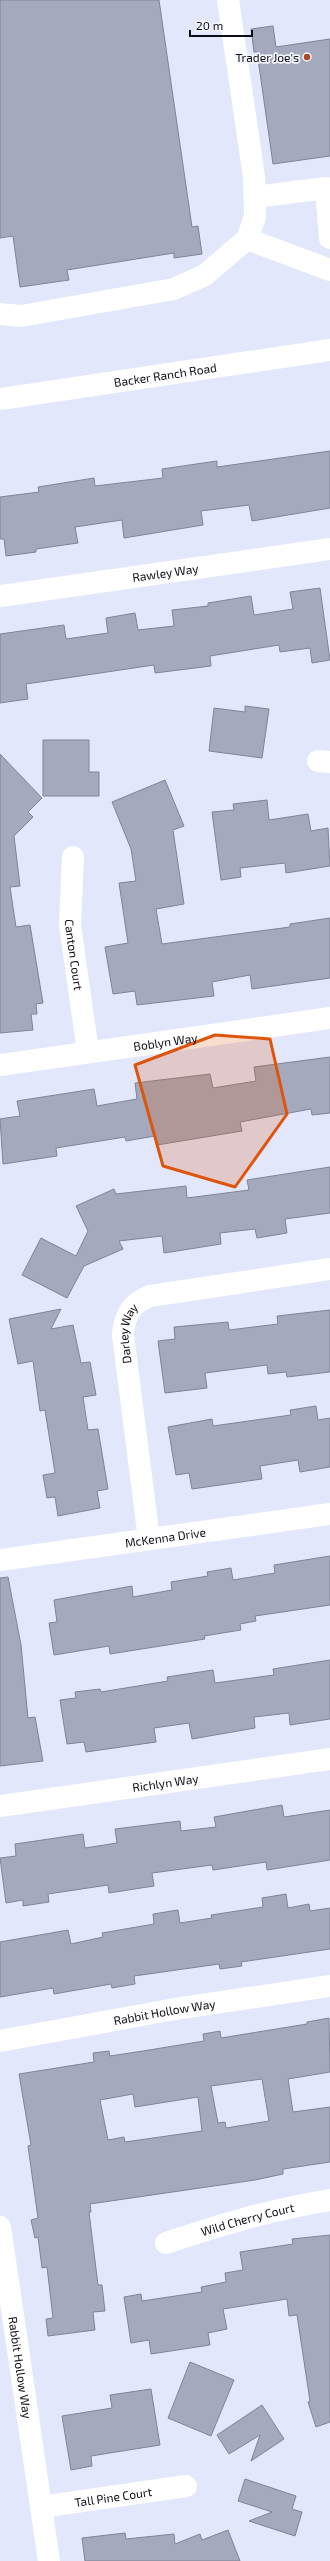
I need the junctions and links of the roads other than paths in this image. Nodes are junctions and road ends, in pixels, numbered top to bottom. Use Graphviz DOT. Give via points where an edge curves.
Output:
graph roads {
  1 [pos="228,0"];
  2 [pos="255,196"];
  3 [pos="330,238"];
  4 [pos="247,239"];
  5 [pos="330,270"];
  6 [pos="0,314"];
  7 [pos="330,350"];
  8 [pos="0,399"];
  9 [pos="330,549"];
  10 [pos="0,596"];
  11 [pos="73,857"];
  12 [pos="330,1018"];
  13 [pos="88,1052"];
  14 [pos="0,1065"];
  15 [pos="330,1269"];
  16 [pos="330,1514"];
  17 [pos="149,1539"];
  18 [pos="0,1560"];
  19 [pos="330,1759"];
  20 [pos="0,1806"];
  21 [pos="330,1986"];
  22 [pos="0,2041"];
  23 [pos="330,2200"];
  24 [pos="0,2227"];
  25 [pos="166,2243"];
  26 [pos="186,2486"];
  27 [pos="41,2507"];
  28 [pos="49,2561"];
  1 -- 2 [label="street"];
  2 -- 3 [label="street" via="326,188"];
  2 -- 4 [label="street" via="255,216"];
  4 -- 5 [label="street"];
  4 -- 6 [label="street" via="205,275 174,289 21,316"];
  7 -- 8 [label="street, Backer Ranch Road"];
  9 -- 10 [label="street, Rawley Way"];
  11 -- 13 [label="street, Canton Court" via="70,925"];
  12 -- 13 [label="street, Boblyn Way"];
  13 -- 14 [label="street, Boblyn Way"];
  15 -- 17 [label="street, Darley Way" via="150,1296 139,1300 132,1307 124,1325 123,1336"];
  16 -- 17 [label="street, McKenna Drive"];
  17 -- 18 [label="street, McKenna Drive"];
  19 -- 20 [label="street, Richlyn Way"];
  21 -- 22 [label="street, Rabbit Hollow Way" via="175,2008"];
  23 -- 25 [label="street, Wild Cherry Court" via="248,2216"];
  24 -- 27 [label="street, Rabbit Hollow Way"];
  26 -- 27 [label="street, Tall Pine Court"];
  27 -- 28 [label="street, Rabbit Hollow Way"];
}
